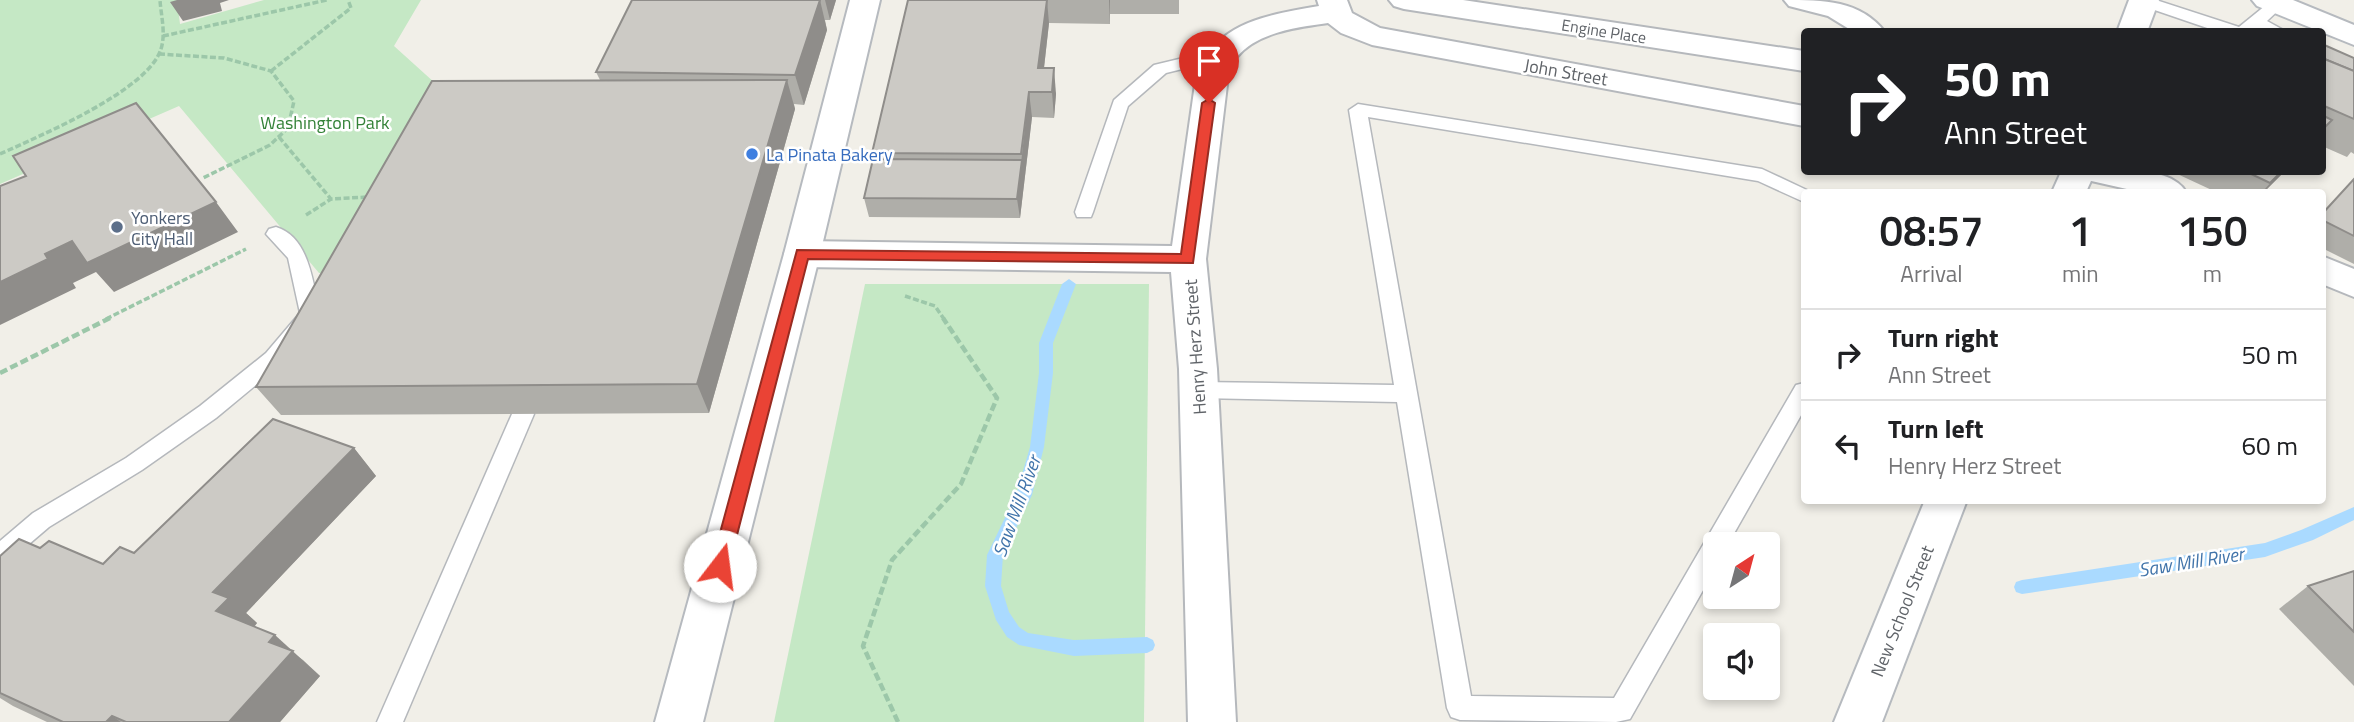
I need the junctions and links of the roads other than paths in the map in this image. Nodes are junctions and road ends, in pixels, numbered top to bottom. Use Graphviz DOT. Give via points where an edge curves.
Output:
graph roads {
  1 [pos="865,0"];
  2 [pos="1404,0"];
  3 [pos="1799,0"];
  4 [pos="2143,1"];
  5 [pos="1333,6"];
  6 [pos="2264,18"];
  7 [pos="2208,27"];
  8 [pos="1868,28"];
  9 [pos="2133,28"];
  10 [pos="2314,28"];
  11 [pos="2326,30"];
  12 [pos="2354,36"];
  13 [pos="1225,53"];
  14 [pos="1801,61"];
  15 [pos="1801,115"];
  16 [pos="2113,175"];
  17 [pos="2162,189"];
  18 [pos="1801,194"];
  19 [pos="1084,212"];
  20 [pos="276,234"];
  21 [pos="802,254"];
  22 [pos="1188,259"];
  23 [pos="2326,270"];
  24 [pos="2354,284"];
  25 [pos="1199,390"];
  26 [pos="1406,394"];
  27 [pos="1801,396"];
  28 [pos="523,414"];
  29 [pos="1944,504"];
  30 [pos="1723,532"];
  31 [pos="0,555"];
  32 [pos="1703,568"];
  33 [pos="390,722"];
  34 [pos="679,722"];
  35 [pos="1212,722"];
  36 [pos="1858,722"];
  1 -- 21 [label="street"];
  2 -- 14 [label="street, Engine Place"];
  3 -- 8 [label="street" via="1852,14"];
  4 -- 7 [label="lane"];
  4 -- 9 [label="street"];
  5 -- 13 [label="street" via="1284,20"];
  5 -- 15 [label="street, John Street" via="1342,23 1372,36"];
  6 -- 10 [label="street"];
  11 -- 12 [label="street"];
  13 -- 19 [label="lane" via="1160,69 1120,104"];
  13 -- 22 [label="street, Henry Herz Street" via="1212,77"];
  16 -- 17 [label="street"];
  18 -- 26 [label="lane" via="1762,175 1359,110"];
  20 -- 31 [label="lane" via="297,256 310,314 273,359 208,412 41,520"];
  21 -- 22 [label="street"];
  21 -- 34 [label="street"];
  22 -- 25 [label="street, Henry Herz Street"];
  23 -- 24 [label="street"];
  25 -- 26 [label="lane"];
  25 -- 35 [label="street, Henry Herz Street"];
  26 -- 32 [label="lane" via="1460,708 1621,710"];
  27 -- 30 [label="lane"];
  28 -- 33 [label="lane"];
  29 -- 36 [label="street, New School Street"];
}
